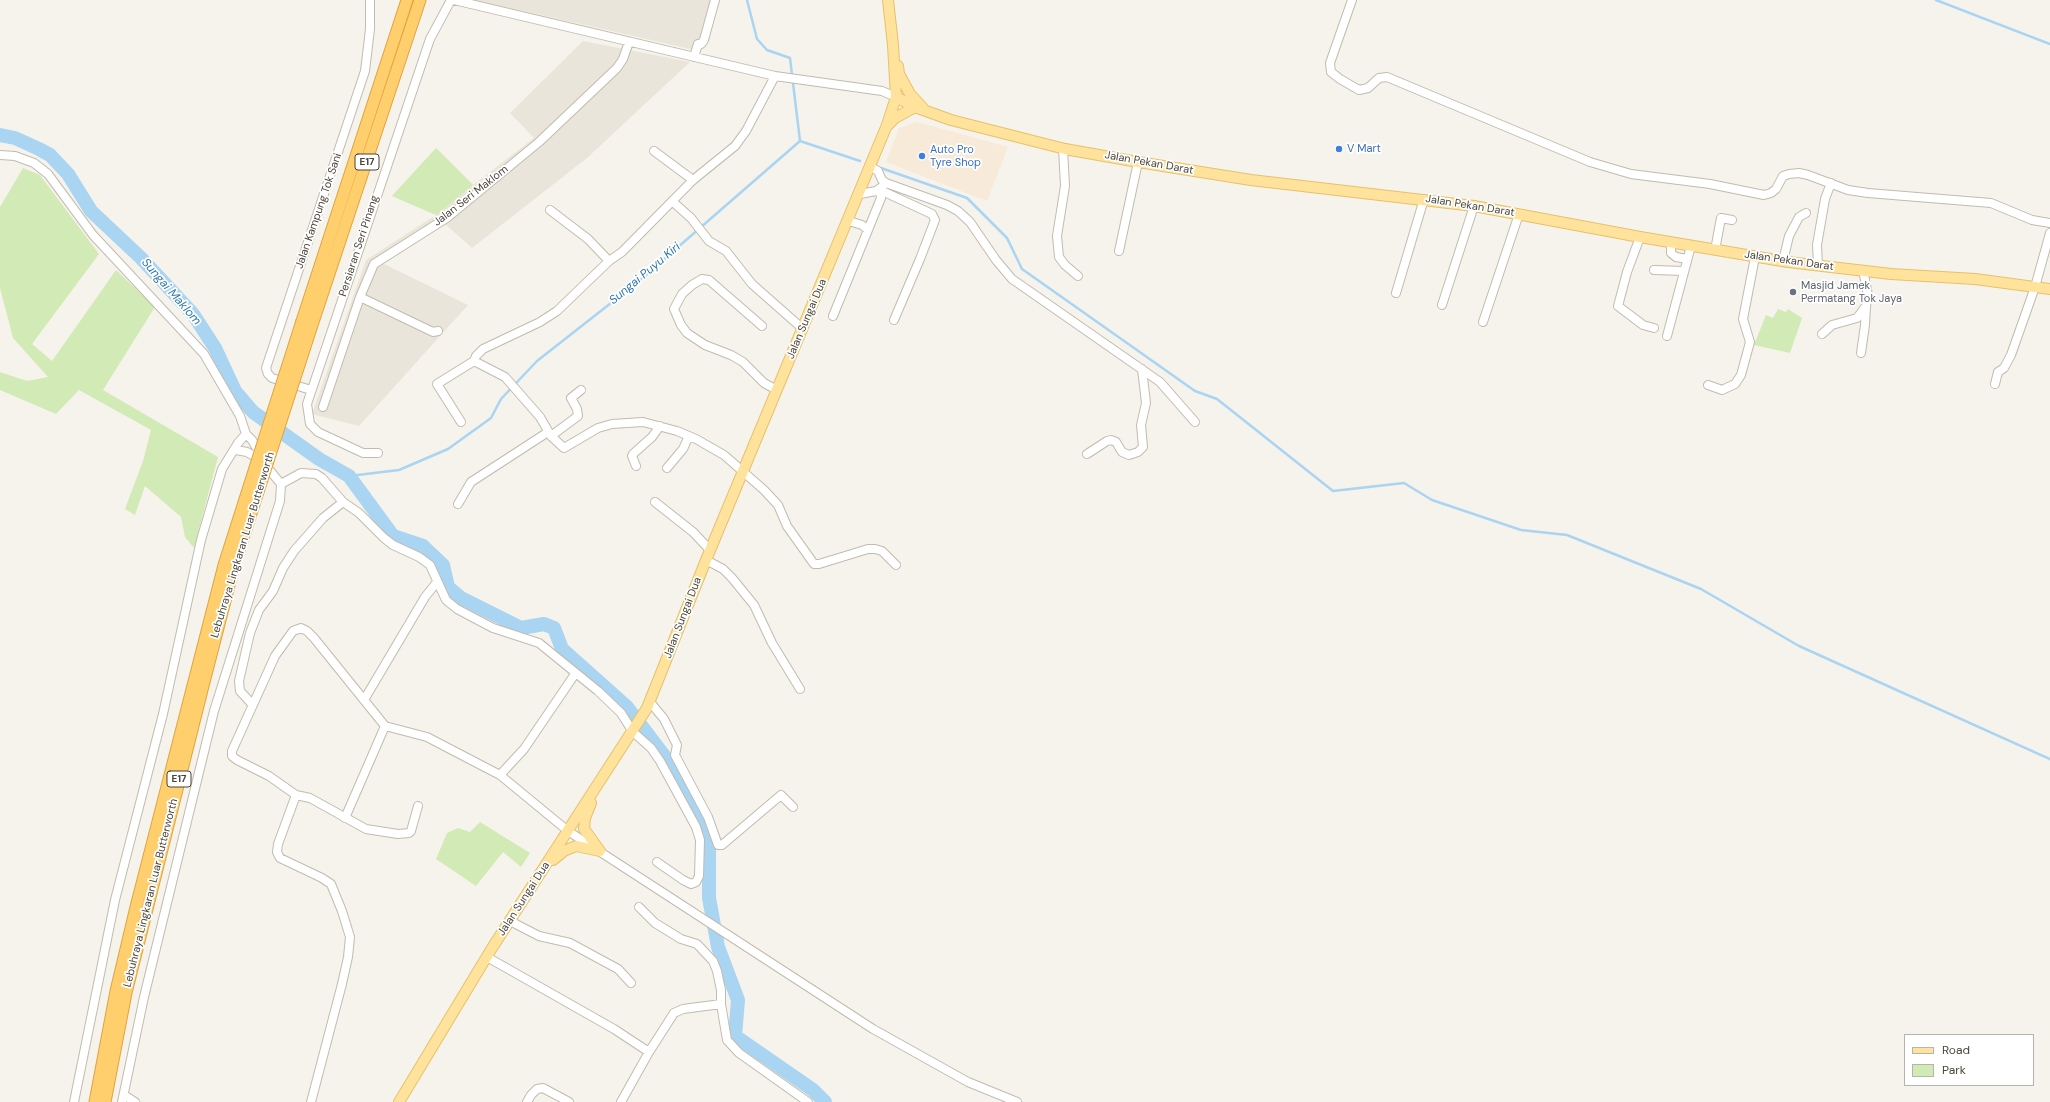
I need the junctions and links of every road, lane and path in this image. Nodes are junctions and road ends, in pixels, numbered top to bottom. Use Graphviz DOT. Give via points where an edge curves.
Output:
graph roads {
  1 [pos="370,0"];
  2 [pos="407,0"];
  3 [pos="420,0"];
  4 [pos="453,0"];
  5 [pos="715,0"];
  6 [pos="888,0"];
  7 [pos="1352,0"];
  8 [pos="629,42"];
  9 [pos="893,45"];
  10 [pos="694,57"];
  11 [pos="778,77"];
  12 [pos="896,97"];
  13 [pos="915,107"];
  14 [pos="926,111"];
  15 [pos="887,125"];
  16 [pos="1063,149"];
  17 [pos="654,151"];
  18 [pos="0,155"];
  19 [pos="1138,162"];
  20 [pos="871,167"];
  21 [pos="693,180"];
  22 [pos="1831,183"];
  23 [pos="883,186"];
  24 [pos="860,194"];
  25 [pos="1424,199"];
  26 [pos="673,202"];
  27 [pos="1474,206"];
  28 [pos="550,210"];
  29 [pos="1806,213"];
  30 [pos="1519,214"];
  31 [pos="1732,220"];
  32 [pos="849,221"];
  33 [pos="2050,223"];
  34 [pos="868,230"];
  35 [pos="2050,233"];
  36 [pos="1640,237"];
  37 [pos="1671,242"];
  38 [pos="1691,246"];
  39 [pos="1715,250"];
  40 [pos="1119,251"];
  41 [pos="1755,257"];
  42 [pos="1687,259"];
  43 [pos="608,261"];
  44 [pos="1783,261"];
  45 [pos="1818,265"];
  46 [pos="1654,270"];
  47 [pos="1863,270"];
  48 [pos="1684,271"];
  49 [pos="1078,276"];
  50 [pos="2035,287"];
  51 [pos="2050,289"];
  52 [pos="1396,293"];
  53 [pos="360,296"];
  54 [pos="1442,305"];
  55 [pos="1866,306"];
  56 [pos="833,316"];
  57 [pos="894,320"];
  58 [pos="1483,322"];
  59 [pos="307,323"];
  60 [pos="762,326"];
  61 [pos="1654,328"];
  62 [pos="803,329"];
  63 [pos="438,331"];
  64 [pos="1822,334"];
  65 [pos="1667,336"];
  66 [pos="1861,353"];
  67 [pos="474,360"];
  68 [pos="1142,369"];
  69 [pos="1995,384"];
  70 [pos="1708,385"];
  71 [pos="311,390"];
  72 [pos="581,390"];
  73 [pos="777,390"];
  74 [pos="322,407"];
  75 [pos="461,422"];
  76 [pos="1196,422"];
  77 [pos="660,426"];
  78 [pos="246,434"];
  79 [pos="549,434"];
  80 [pos="689,436"];
  81 [pos="236,450"];
  82 [pos="378,453"];
  83 [pos="1087,454"];
  84 [pos="262,461"];
  85 [pos="636,466"];
  86 [pos="667,468"];
  87 [pos="743,472"];
  88 [pos="281,484"];
  89 [pos="343,502"];
  90 [pos="655,502"];
  91 [pos="458,504"];
  92 [pos="710,550"];
  93 [pos="706,560"];
  94 [pos="896,565"];
  95 [pos="437,582"];
  96 [pos="575,674"];
  97 [pos="800,689"];
  98 [pos="364,700"];
  99 [pos="252,704"];
  100 [pos="648,705"];
  101 [pos="385,726"];
  102 [pos="634,731"];
  103 [pos="500,775"];
  104 [pos="596,788"];
  105 [pos="296,795"];
  106 [pos="418,806"];
  107 [pos="794,806"];
  108 [pos="345,818"];
  109 [pos="568,831"];
  110 [pos="600,851"];
  111 [pos="657,862"];
  112 [pos="545,866"];
  113 [pos="638,907"];
  114 [pos="510,921"];
  115 [pos="487,956"];
  116 [pos="631,983"];
  117 [pos="121,992"];
  118 [pos="721,1004"];
  119 [pos="649,1052"];
  120 [pos="123,1099"];
  121 [pos="74,1102"];
  122 [pos="95,1102"];
  123 [pos="105,1102"];
  124 [pos="135,1102"];
  125 [pos="312,1102"];
  126 [pos="399,1102"];
  127 [pos="527,1102"];
  128 [pos="569,1102"];
  129 [pos="621,1102"];
  130 [pos="808,1102"];
  131 [pos="1017,1102"];
  1 -- 71 [label="street, Jalan Kampung Tok Sani" via="370,29 365,71 266,368 272,378"];
  2 -- 59 [label="highway, Lebuhraya Lingkaran Luar Butterworth / E17"];
  3 -- 59 [label="highway, Lebuhraya Lingkaran Luar Butterworth / E17"];
  4 -- 8 [label="street"];
  4 -- 71 [label="street, Persiaran Seri Pinang" via="430,39"];
  5 -- 10 [label="street" via="704,40 698,44"];
  6 -- 9 [label="main road"];
  7 -- 22 [label="street" via="1330,63 1332,72 1359,90 1368,88 1379,78 1387,78 1590,162 1631,174 1710,184 1764,195 1776,189 1779,181 1788,174 1808,175"];
  8 -- 10 [label="street"];
  8 -- 53 [label="street, Jalan Seri Maklom" via="617,68 539,142 448,217 374,264"];
  9 -- 12 [label="main road"];
  9 -- 14 [label="main road" via="899,74 910,94"];
  10 -- 11 [label="street"];
  11 -- 12 [label="street" via="882,91"];
  11 -- 21 [label="street" via="735,146"];
  12 -- 13 [label="main road, Jalan Pekan Darat"];
  12 -- 15 [label="main road, Jalan Sungai Dua"];
  13 -- 14 [label="main road, Jalan Pekan Darat"];
  13 -- 15 [label="main road"];
  14 -- 16 [label="main road, Jalan Pekan Darat" via="958,122"];
  15 -- 20 [label="main road, Jalan Sungai Dua"];
  16 -- 19 [label="main road, Jalan Pekan Darat"];
  16 -- 49 [label="street" via="1064,199 1056,236 1059,257 1065,266"];
  17 -- 21 [label="street"];
  18 -- 78 [label="street" via="15,156 34,163 48,174 94,235 204,354 240,416"];
  19 -- 25 [label="main road, Jalan Pekan Darat" via="1251,180"];
  19 -- 40 [label="street"];
  20 -- 23 [label="street" via="878,171"];
  20 -- 24 [label="main road, Jalan Sungai Dua"];
  21 -- 26 [label="street"];
  22 -- 33 [label="street" via="1848,190 1868,193 1991,203 2032,220"];
  22 -- 45 [label="street" via="1825,199 1817,245"];
  23 -- 24 [label="street"];
  23 -- 34 [label="street"];
  23 -- 57 [label="street" via="932,214 935,220"];
  23 -- 68 [label="street" via="948,205 958,211 970,222 996,260 1023,288"];
  24 -- 32 [label="main road, Jalan Sungai Dua"];
  25 -- 27 [label="main road, Jalan Pekan Darat"];
  25 -- 52 [label="street"];
  26 -- 43 [label="street" via="622,252"];
  26 -- 62 [label="street" via="709,241 726,251 752,284"];
  27 -- 30 [label="main road, Jalan Pekan Darat"];
  27 -- 54 [label="street"];
  28 -- 43 [label="street" via="588,240"];
  29 -- 44 [label="street" via="1799,217 1789,236"];
  30 -- 36 [label="main road, Jalan Pekan Darat"];
  30 -- 58 [label="street"];
  31 -- 39 [label="street" via="1721,218"];
  32 -- 34 [label="street"];
  32 -- 62 [label="main road, Jalan Sungai Dua"];
  34 -- 56 [label="street"];
  35 -- 50 [label="street"];
  36 -- 37 [label="main road, Jalan Pekan Darat"];
  36 -- 61 [label="street" via="1618,306 1642,325"];
  37 -- 38 [label="main road, Jalan Pekan Darat"];
  37 -- 42 [label="street" via="1671,253"];
  38 -- 39 [label="main road, Jalan Pekan Darat"];
  38 -- 42 [label="street"];
  39 -- 41 [label="main road, Jalan Pekan Darat"];
  41 -- 44 [label="main road, Jalan Pekan Darat"];
  41 -- 70 [label="street" via="1743,319 1750,342 1741,376 1735,384 1722,390"];
  42 -- 48 [label="street"];
  43 -- 67 [label="street" via="557,311 540,322 483,349"];
  44 -- 45 [label="main road, Jalan Pekan Darat"];
  45 -- 47 [label="main road, Jalan Pekan Darat"];
  46 -- 48 [label="street"];
  47 -- 50 [label="main road, Jalan Pekan Darat" via="1975,279"];
  47 -- 55 [label="street" via="1868,295"];
  48 -- 65 [label="street"];
  50 -- 51 [label="main road, Jalan Pekan Darat"];
  50 -- 69 [label="street" via="2011,355 2004,368 1998,372"];
  53 -- 63 [label="street" via="433,332"];
  53 -- 74 [label="street, Jalan Seri Maklom"];
  55 -- 64 [label="street" via="1857,318 1832,325"];
  55 -- 66 [label="street"];
  59 -- 117 [label="highway, Lebuhraya Lingkaran Luar Butterworth / E17, bridge" via="229,566 203,686"];
  60 -- 73 [label="street" via="709,280 702,279 692,285 682,294 674,309 680,325 687,333 705,345 743,362 764,383"];
  62 -- 73 [label="main road, Jalan Sungai Dua"];
  67 -- 75 [label="street" via="437,384"];
  67 -- 79 [label="street" via="505,377 540,417"];
  68 -- 76 [label="street" via="1160,382"];
  68 -- 83 [label="street" via="1146,403 1141,430 1143,447 1138,452 1129,454 1122,452 1112,440"];
  71 -- 82 [label="street, Persiaran Seri Pinang" via="306,404 310,424 318,432 363,453"];
  72 -- 79 [label="street" via="571,398 578,416"];
  73 -- 87 [label="main road, Jalan Sungai Dua"];
  77 -- 79 [label="street" via="643,422 612,424 598,428 564,448"];
  77 -- 80 [label="street"];
  77 -- 85 [label="street" via="632,456"];
  78 -- 81 [label="street" via="238,443"];
  78 -- 84 [label="street" via="258,448"];
  79 -- 91 [label="street" via="471,482"];
  80 -- 86 [label="street" via="683,449"];
  80 -- 87 [label="street" via="724,455"];
  81 -- 84 [label="street" via="247,452"];
  81 -- 121 [label="street" via="222,469 201,540 162,722 115,900"];
  84 -- 88 [label="street"];
  87 -- 92 [label="main road, Jalan Sungai Dua"];
  87 -- 94 [label="street" via="778,505 787,526 814,564 876,549 882,551"];
  88 -- 89 [label="street" via="301,473 316,474"];
  88 -- 120 [label="street" via="280,501 273,526 214,711 144,997"];
  89 -- 95 [label="street" via="359,513 393,545 430,565"];
  89 -- 99 [label="street" via="323,518 294,551 273,591 259,610 250,633 239,681 240,690"];
  90 -- 92 [label="street" via="693,532"];
  92 -- 93 [label="main road, Jalan Sungai Dua"];
  93 -- 97 [label="street" via="732,578 754,605 772,643"];
  93 -- 100 [label="main road, Jalan Sungai Dua"];
  95 -- 96 [label="street" via="446,600 457,609 493,628 532,639"];
  95 -- 98 [label="street" via="425,597"];
  96 -- 102 [label="street" via="595,688 621,713"];
  96 -- 103 [label="street" via="524,749"];
  98 -- 99 [label="street" via="314,638 301,628 293,630 282,643"];
  98 -- 101 [label="street"];
  99 -- 105 [label="street" via="234,745 232,756 269,776"];
  100 -- 102 [label="main road, Jalan Sungai Dua"];
  100 -- 107 [label="street" via="664,719 677,745 675,755 708,817 718,845 722,845 781,795"];
  101 -- 103 [label="street" via="427,737"];
  101 -- 108 [label="street"];
  102 -- 104 [label="main road, Jalan Sungai Dua"];
  102 -- 111 [label="street" via="660,761 696,827 700,840 699,876 696,882 690,884"];
  103 -- 109 [label="street"];
  104 -- 109 [label="main road, Jalan Sungai Dua"];
  104 -- 110 [label="main road" via="585,818 584,829"];
  105 -- 108 [label="street" via="310,798"];
  105 -- 125 [label="street" via="277,852 280,858 331,884 350,937 342,984"];
  106 -- 108 [label="street" via="411,831 406,834 366,829"];
  109 -- 110 [label="street"];
  109 -- 112 [label="main road, Jalan Sungai Dua"];
  110 -- 112 [label="main road" via="576,846 564,851"];
  110 -- 131 [label="street" via="873,1029 968,1082"];
  112 -- 114 [label="main road, Jalan Sungai Dua"];
  113 -- 118 [label="street" via="655,923 681,939 697,944 713,961 718,971"];
  114 -- 115 [label="main road, Jalan Sungai Dua"];
  114 -- 116 [label="street" via="539,936 570,943 618,969"];
  115 -- 119 [label="street"];
  115 -- 126 [label="main road, Jalan Sungai Dua"];
  117 -- 122 [label="highway, Lebuhraya Lingkaran Luar Butterworth / E17"];
  117 -- 123 [label="highway, Lebuhraya Lingkaran Luar Butterworth / E17"];
  118 -- 119 [label="street" via="683,1009 674,1013"];
  118 -- 130 [label="street" via="727,1040 739,1053"];
  119 -- 129 [label="street"];
  120 -- 124 [label="street"];
  127 -- 128 [label="street" via="537,1089 543,1088"];
}
